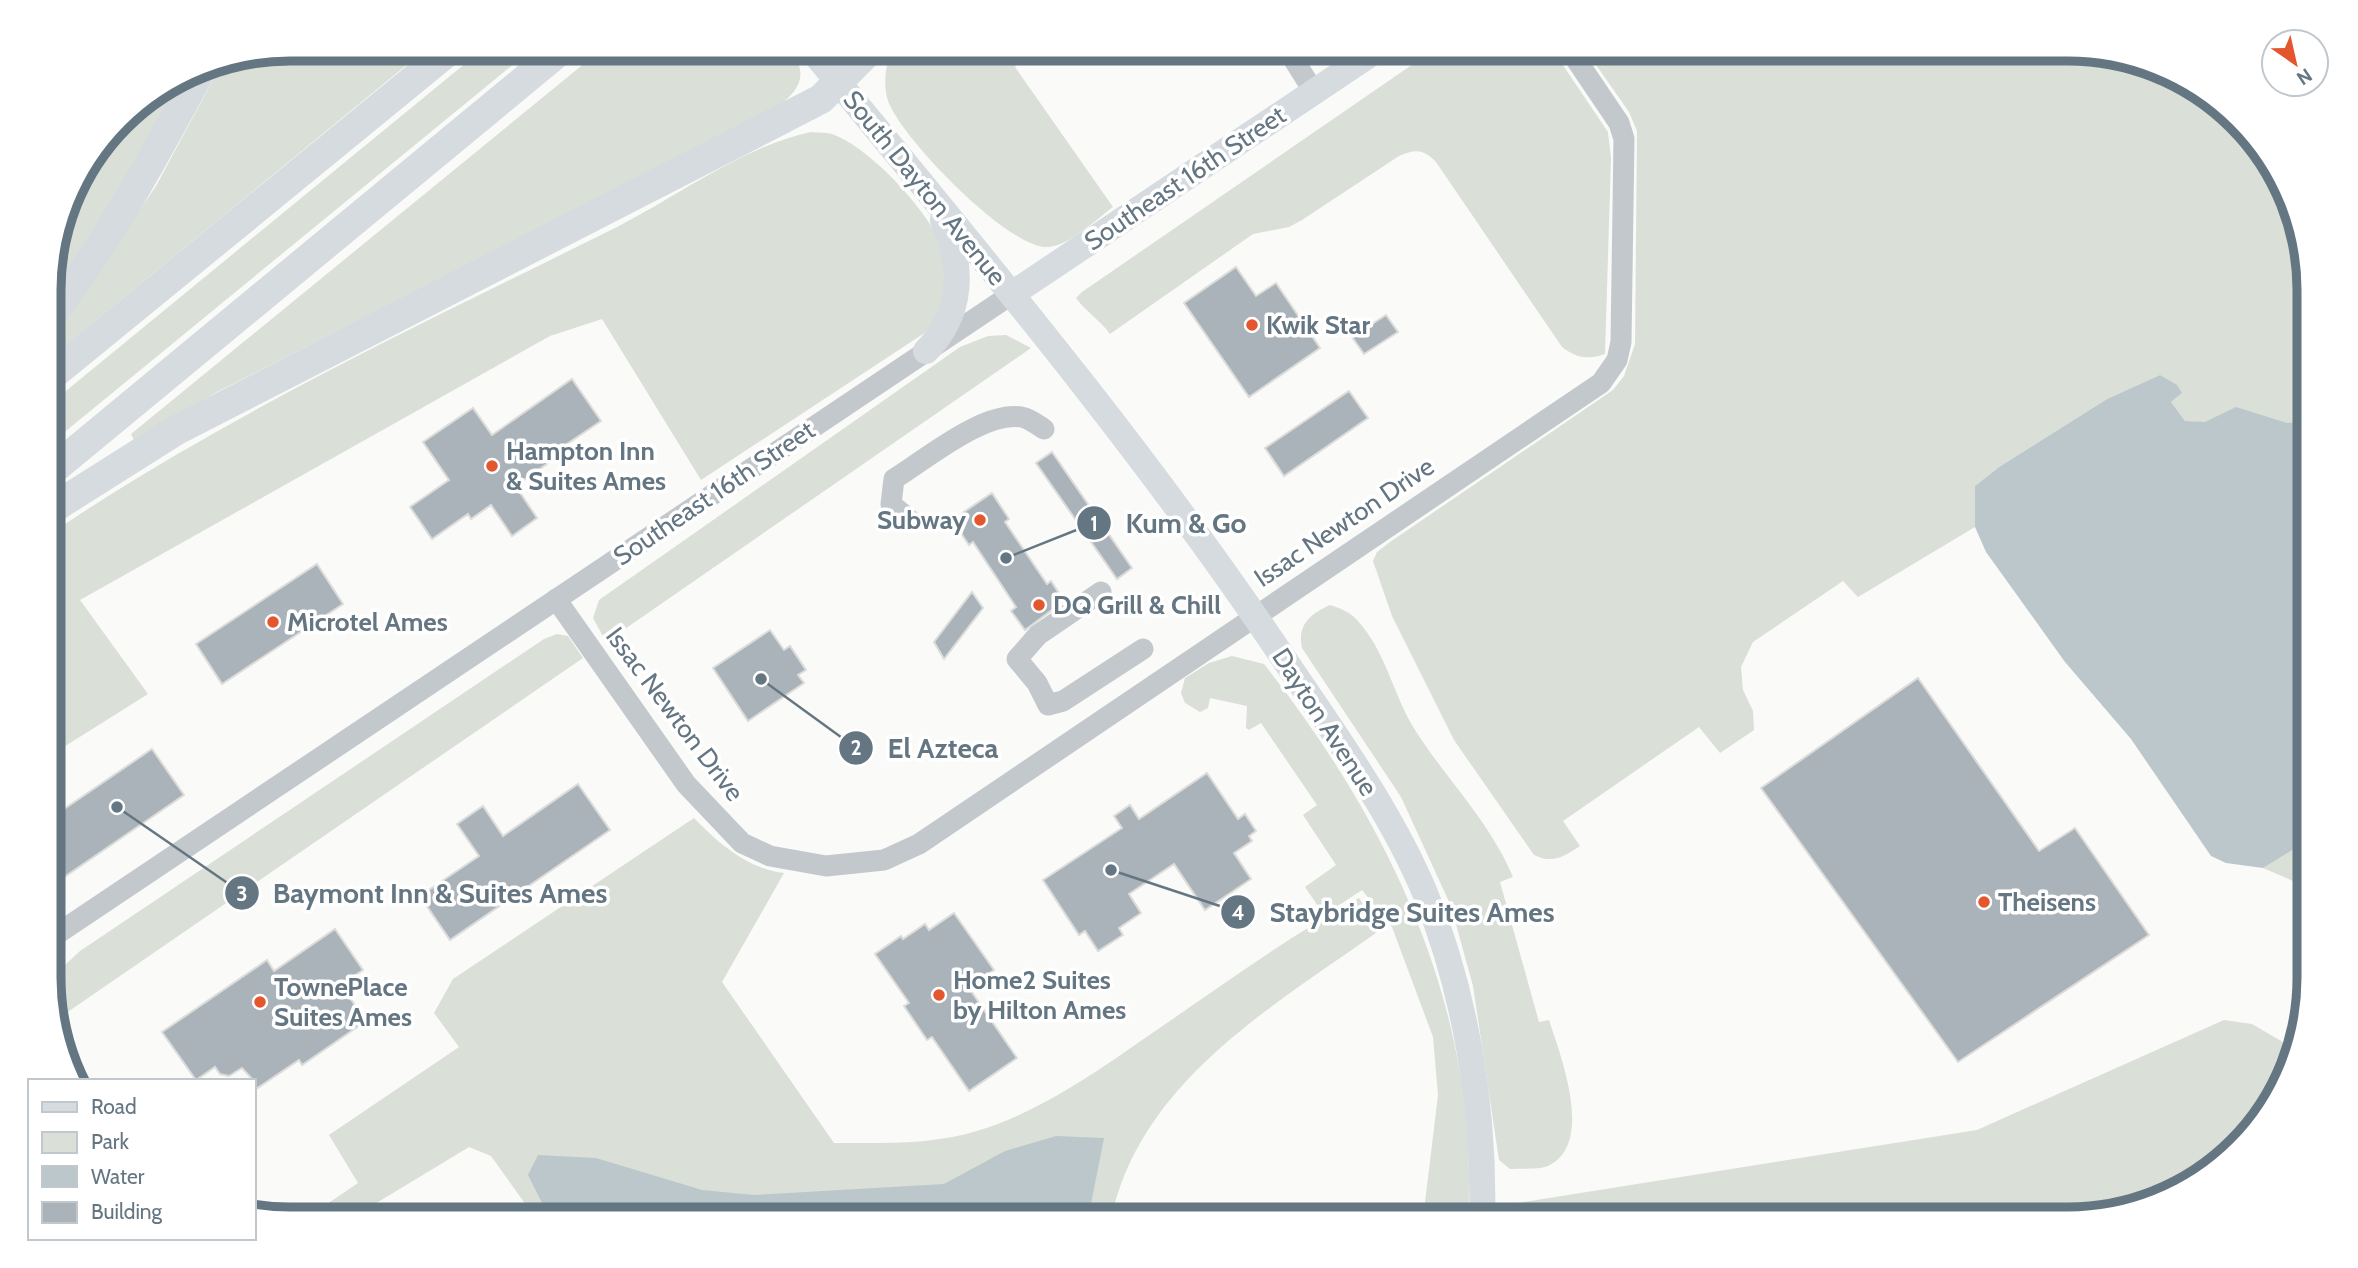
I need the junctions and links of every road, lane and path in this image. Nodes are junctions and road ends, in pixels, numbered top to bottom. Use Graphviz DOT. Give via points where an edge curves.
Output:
graph roads {
  1 [pos="1295,61"];
  2 [pos="1360,61"];
  3 [pos="1577,61"];
  4 [pos="435,62"];
  5 [pos="546,62"];
  6 [pos="822,62"];
  7 [pos="860,62"];
  8 [pos="193,84"];
  9 [pos="840,84"];
  10 [pos="1314,92"];
  11 [pos="928,191"];
  12 [pos="1013,293"];
  13 [pos="62,301"];
  14 [pos="926,351"];
  15 [pos="62,367"];
  16 [pos="1044,429"];
  17 [pos="62,462"];
  18 [pos="62,503"];
  19 [pos="910,520"];
  20 [pos="1101,592"];
  21 [pos="556,598"];
  22 [pos="1255,615"];
  23 [pos="1143,649"];
  24 [pos="61,932"];
  25 [pos="1482,1206"];
  1 -- 10 [label="street"];
  2 -- 10 [label="main road, Southeast 16th Street"];
  3 -- 22 [label="street, Issac Newton Drive" via="1619,123 1624,139 1621,342 1610,373"];
  4 -- 15 [label="highway"];
  5 -- 17 [label="highway"];
  6 -- 9 [label="main road, South Dayton Avenue"];
  7 -- 9 [label="highway"];
  8 -- 13 [label="highway" via="125,210"];
  9 -- 11 [label="main road, South Dayton Avenue"];
  9 -- 18 [label="highway" via="821,99 175,431"];
  10 -- 12 [label="main road, Southeast 16th Street"];
  11 -- 12 [label="main road, South Dayton Avenue"];
  11 -- 14 [label="main road" via="955,253 958,290 949,322"];
  12 -- 14 [label="street, Southeast 16th Street"];
  12 -- 22 [label="main road, Dayton Avenue" via="1110,414"];
  14 -- 21 [label="street, Southeast 16th Street"];
  16 -- 19 [label="street" via="1026,418 1005,416 978,426 894,479 891,504"];
  20 -- 23 [label="street" via="1038,635 1017,659 1037,682 1048,705 1063,701"];
  21 -- 22 [label="street, Issac Newton Drive" via="686,784 721,823 742,843 770,856 826,866 884,860 919,844"];
  21 -- 24 [label="street, Southeast 16th Street"];
  22 -- 25 [label="main road, Dayton Avenue" via="1382,810 1424,893 1454,984 1472,1077"];
}
